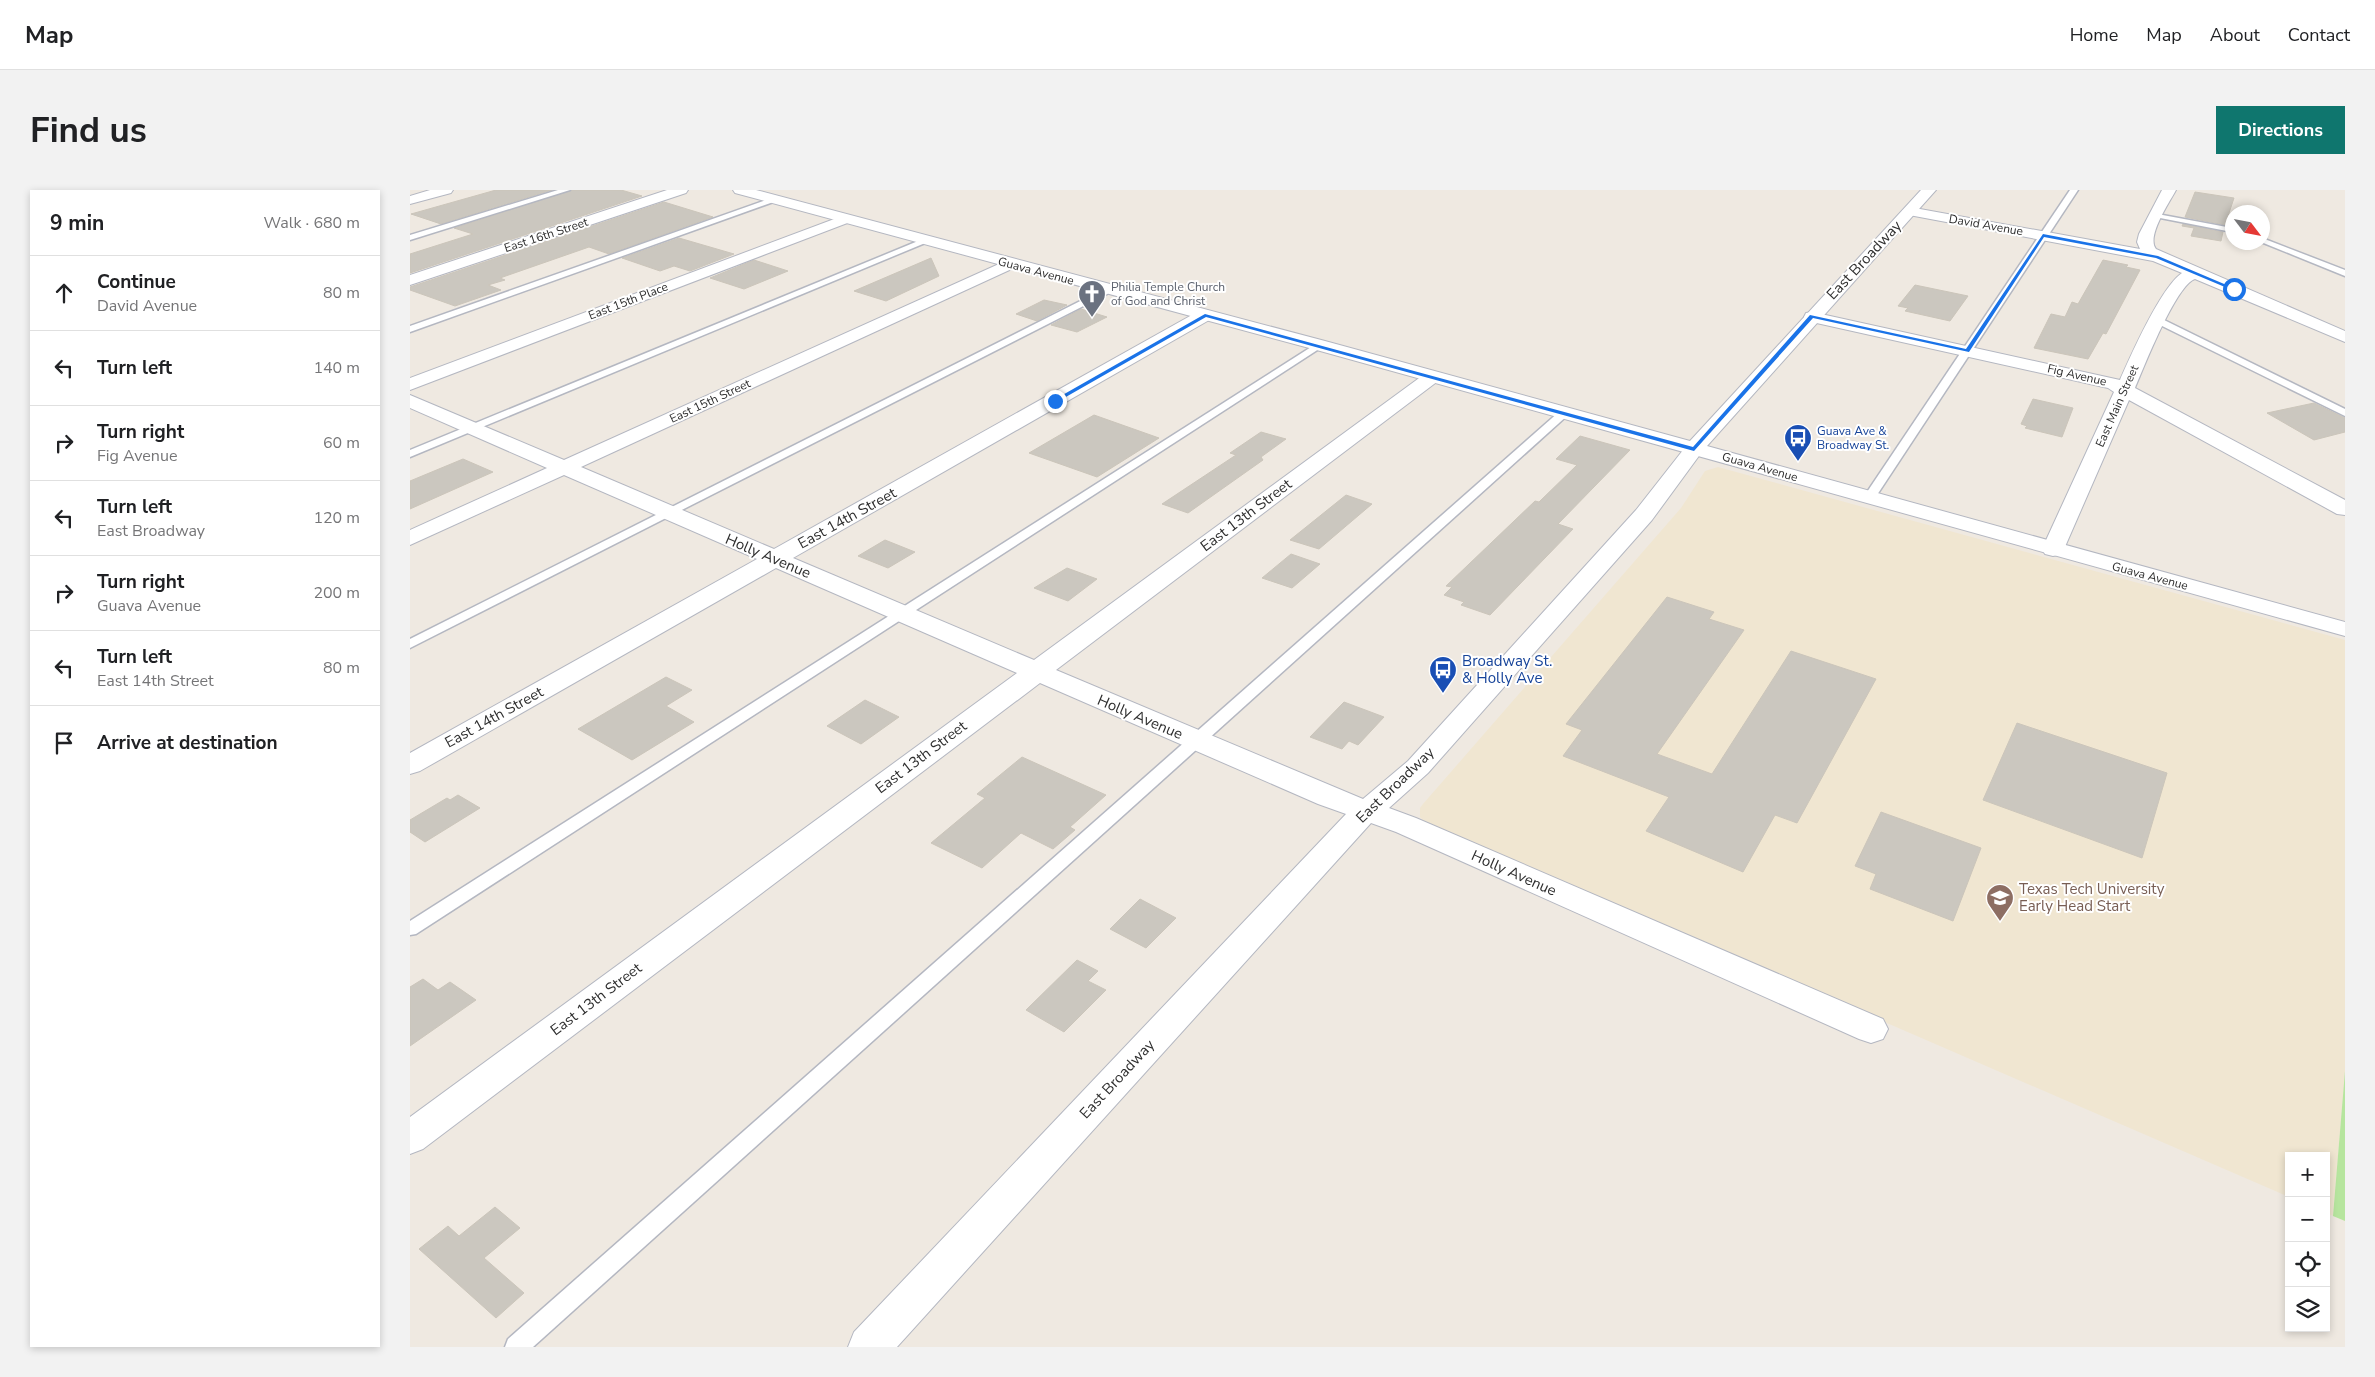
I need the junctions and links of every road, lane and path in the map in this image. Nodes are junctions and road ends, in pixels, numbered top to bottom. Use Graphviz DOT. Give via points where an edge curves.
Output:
graph roads {
  1 [pos="446,190"];
  2 [pos="566,190"];
  3 [pos="681,190"];
  4 [pos="740,190"];
  5 [pos="1929,190"];
  6 [pos="2074,190"];
  7 [pos="2170,190"];
  8 [pos="410,200"];
  9 [pos="776,200"];
  10 [pos="1909,211"];
  11 [pos="2155,216"];
  12 [pos="845,219"];
  13 [pos="2225,229"];
  14 [pos="2043,235"];
  15 [pos="410,238"];
  16 [pos="926,241"];
  17 [pos="2270,243"];
  18 [pos="2157,257"];
  19 [pos="1010,264"];
  20 [pos="2345,273"];
  21 [pos="2195,274"];
  22 [pos="410,280"];
  23 [pos="1108,290"];
  24 [pos="1205,315"];
  25 [pos="1812,316"];
  26 [pos="2157,320"];
  27 [pos="410,329"];
  28 [pos="2345,337"];
  29 [pos="1319,345"];
  30 [pos="1968,351"];
  31 [pos="1432,376"];
  32 [pos="410,384"];
  33 [pos="2124,389"];
  34 [pos="410,401"];
  35 [pos="1564,413"];
  36 [pos="2345,413"];
  37 [pos="472,428"];
  38 [pos="1694,449"];
  39 [pos="410,454"];
  40 [pos="564,468"];
  41 [pos="1870,498"];
  42 [pos="2345,509"];
  43 [pos="668,513"];
  44 [pos="410,538"];
  45 [pos="2053,549"];
  46 [pos="775,559"];
  47 [pos="900,613"];
  48 [pos="2345,629"];
  49 [pos="410,644"];
  50 [pos="1036,672"];
  51 [pos="1197,741"];
  52 [pos="410,765"];
  53 [pos="1366,811"];
  54 [pos="410,929"];
  55 [pos="1872,1029"];
  56 [pos="410,1138"];
  57 [pos="516,1347"];
  58 [pos="868,1347"];
  1 -- 8 [label="street"];
  2 -- 15 [label="lane"];
  3 -- 22 [label="street, East 16th Street"];
  4 -- 9 [label="street, Guava Avenue"];
  5 -- 10 [label="street, East Broadway"];
  6 -- 14 [label="lane"];
  7 -- 11 [label="street"];
  9 -- 12 [label="street, Guava Avenue"];
  9 -- 27 [label="lane"];
  10 -- 14 [label="street, David Avenue"];
  10 -- 25 [label="street, East Broadway"];
  11 -- 13 [label="lane"];
  11 -- 18 [label="street" via="2144,242 2145,248"];
  12 -- 16 [label="street, Guava Avenue"];
  12 -- 32 [label="street, East 15th Place"];
  14 -- 18 [label="street, David Avenue"];
  14 -- 30 [label="lane"];
  16 -- 19 [label="street, Guava Avenue"];
  16 -- 37 [label="lane"];
  17 -- 20 [label="lane"];
  18 -- 21 [label="street, David Avenue"];
  19 -- 23 [label="street, Guava Avenue"];
  19 -- 40 [label="street, East 15th Street"];
  21 -- 26 [label="street, East Main Street" via="2179,283"];
  21 -- 28 [label="street, David Avenue"];
  23 -- 24 [label="street, Guava Avenue"];
  23 -- 43 [label="lane"];
  24 -- 29 [label="street, Guava Avenue"];
  24 -- 46 [label="street, East 14th Street"];
  25 -- 30 [label="street, Fig Avenue"];
  25 -- 38 [label="street, East Broadway"];
  26 -- 33 [label="street, East Main Street"];
  26 -- 36 [label="lane"];
  29 -- 31 [label="street, Guava Avenue"];
  29 -- 47 [label="lane"];
  30 -- 33 [label="street, Fig Avenue" via="2106,381"];
  30 -- 41 [label="lane"];
  31 -- 35 [label="street, Guava Avenue"];
  31 -- 50 [label="street, East 13th Street"];
  33 -- 42 [label="street, Fig Avenue"];
  33 -- 45 [label="street, East Main Street"];
  34 -- 37 [label="street, Holly Avenue"];
  35 -- 38 [label="street, Guava Avenue"];
  35 -- 51 [label="lane"];
  37 -- 39 [label="lane"];
  37 -- 40 [label="street, Holly Avenue"];
  38 -- 41 [label="street, Guava Avenue"];
  38 -- 53 [label="street, East Broadway" via="1644,515 1418,767"];
  40 -- 43 [label="street, Holly Avenue"];
  40 -- 44 [label="street, East 15th Street"];
  41 -- 45 [label="street, Guava Avenue"];
  43 -- 46 [label="street, Holly Avenue"];
  43 -- 49 [label="lane"];
  45 -- 48 [label="street, Guava Avenue"];
  46 -- 47 [label="street, Holly Avenue"];
  46 -- 52 [label="street, East 14th Street"];
  47 -- 50 [label="street, Holly Avenue"];
  47 -- 54 [label="lane"];
  50 -- 51 [label="street, Holly Avenue"];
  50 -- 56 [label="street, East 13th Street"];
  51 -- 53 [label="street, Holly Avenue"];
  51 -- 57 [label="lane"];
  53 -- 55 [label="street, Holly Avenue" via="1406,825"];
  53 -- 58 [label="street, East Broadway"];
}
